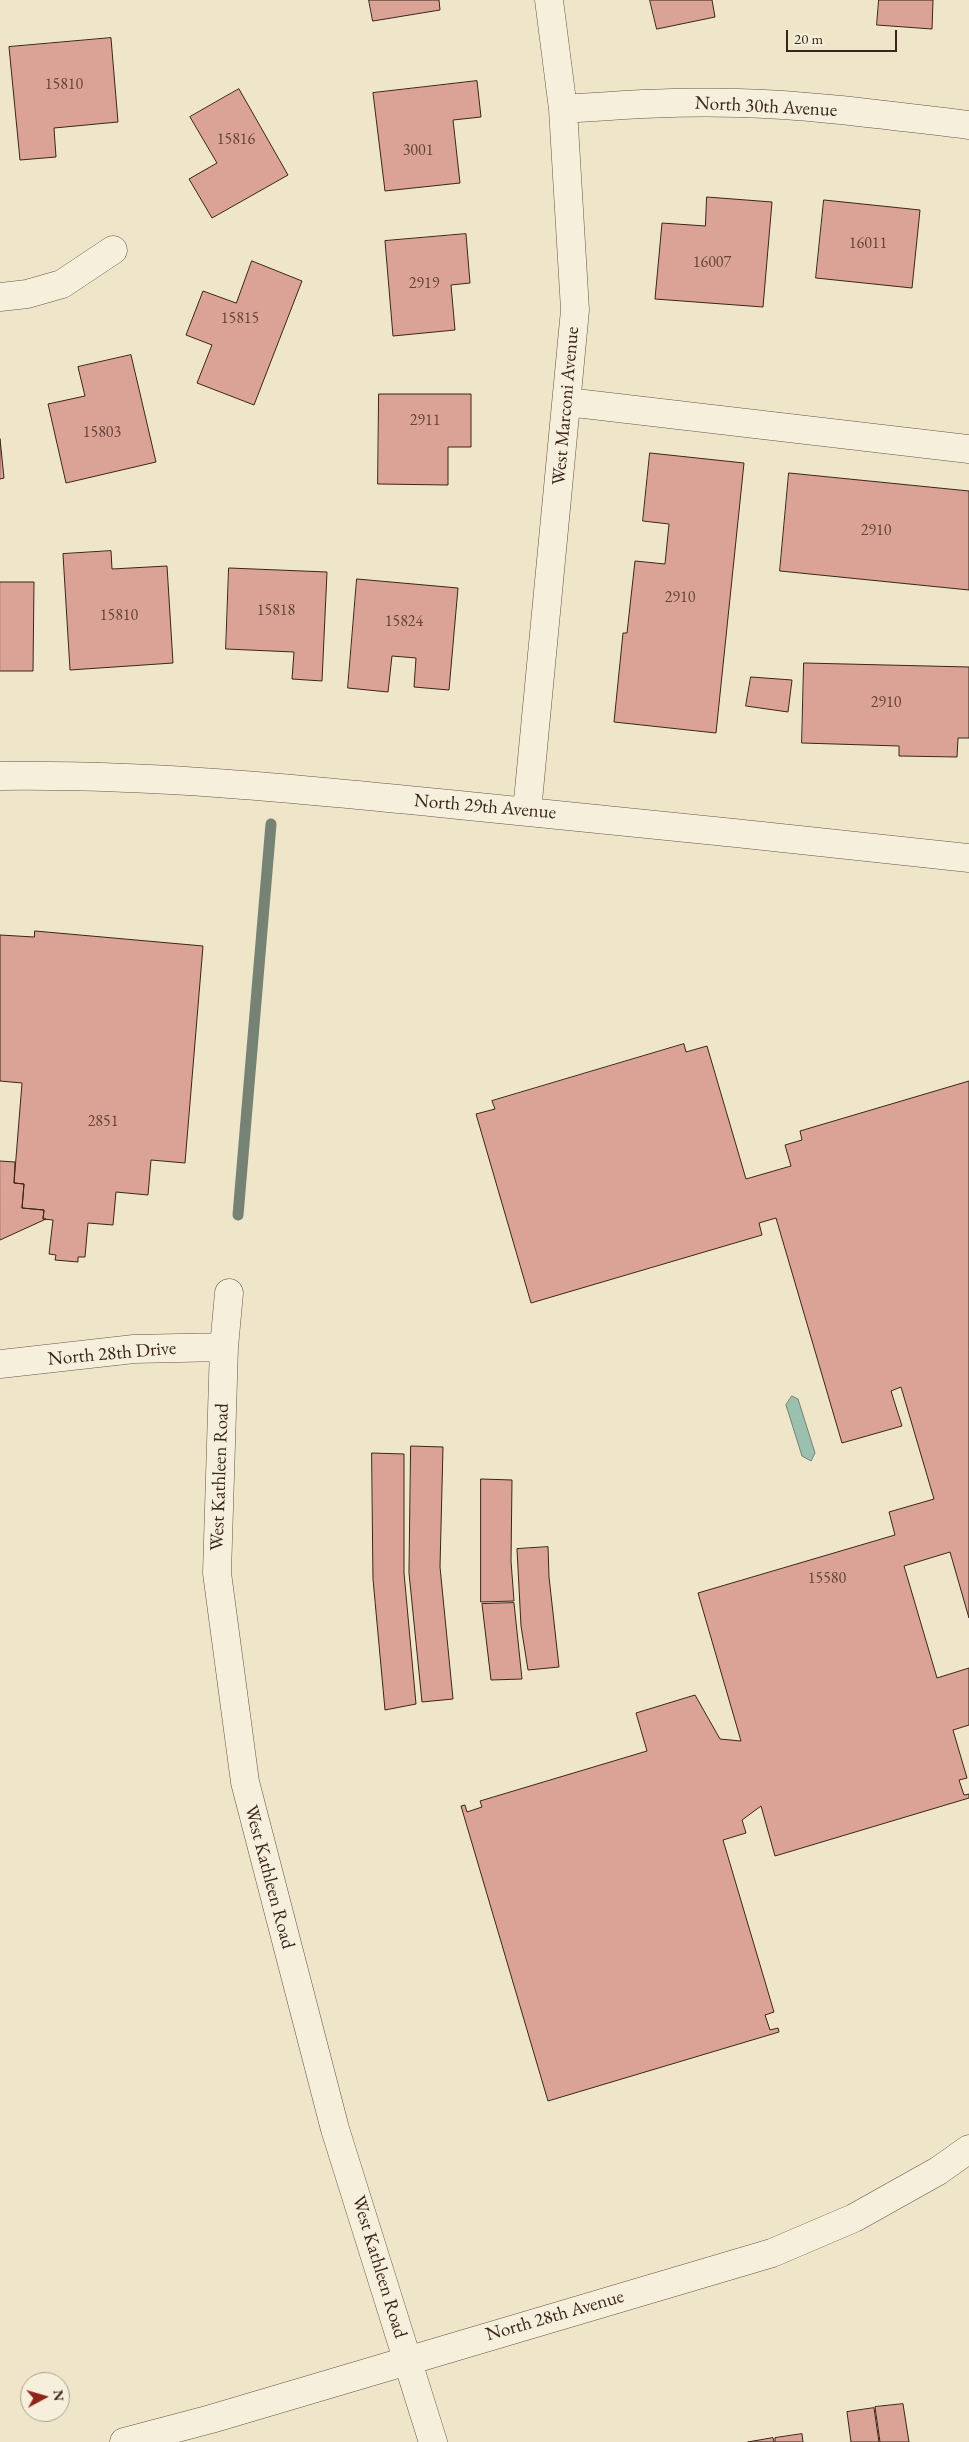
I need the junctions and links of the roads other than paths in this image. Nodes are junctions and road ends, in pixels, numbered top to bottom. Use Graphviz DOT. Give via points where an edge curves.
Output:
graph roads {
  1 [pos="548,0"];
  2 [pos="563,109"];
  3 [pos="969,125"];
  4 [pos="113,250"];
  5 [pos="0,297"];
  6 [pos="567,402"];
  7 [pos="969,449"];
  8 [pos="0,776"];
  9 [pos="527,811"];
  10 [pos="969,858"];
  11 [pos="229,1293"];
  12 [pos="224,1348"];
  13 [pos="0,1364"];
  14 [pos="969,2150"];
  15 [pos="408,2360"];
  16 [pos="124,2442"];
  17 [pos="433,2442"];
  1 -- 2 [label="street, West Marconi Avenue"];
  2 -- 3 [label="street, North 30th Avenue" via="633,104 738,103 829,109"];
  2 -- 6 [label="street, West Marconi Avenue" via="575,310"];
  4 -- 5 [label="street" via="62,284 27,294"];
  6 -- 7 [label="street"];
  6 -- 9 [label="street, West Marconi Avenue"];
  8 -- 9 [label="street, North 29th Avenue" via="127,777 226,783"];
  9 -- 10 [label="street, North 29th Avenue"];
  11 -- 12 [label="street, West Kathleen Road"];
  12 -- 13 [label="street, North 28th Drive" via="134,1349"];
  12 -- 15 [label="street, West Kathleen Road" via="217,1573 244,1782 335,2129"];
  14 -- 15 [label="street, North 28th Avenue" via="854,2218 772,2253"];
  15 -- 16 [label="street, North 28th Avenue"];
  15 -- 17 [label="street, West Kathleen Road"];
}
